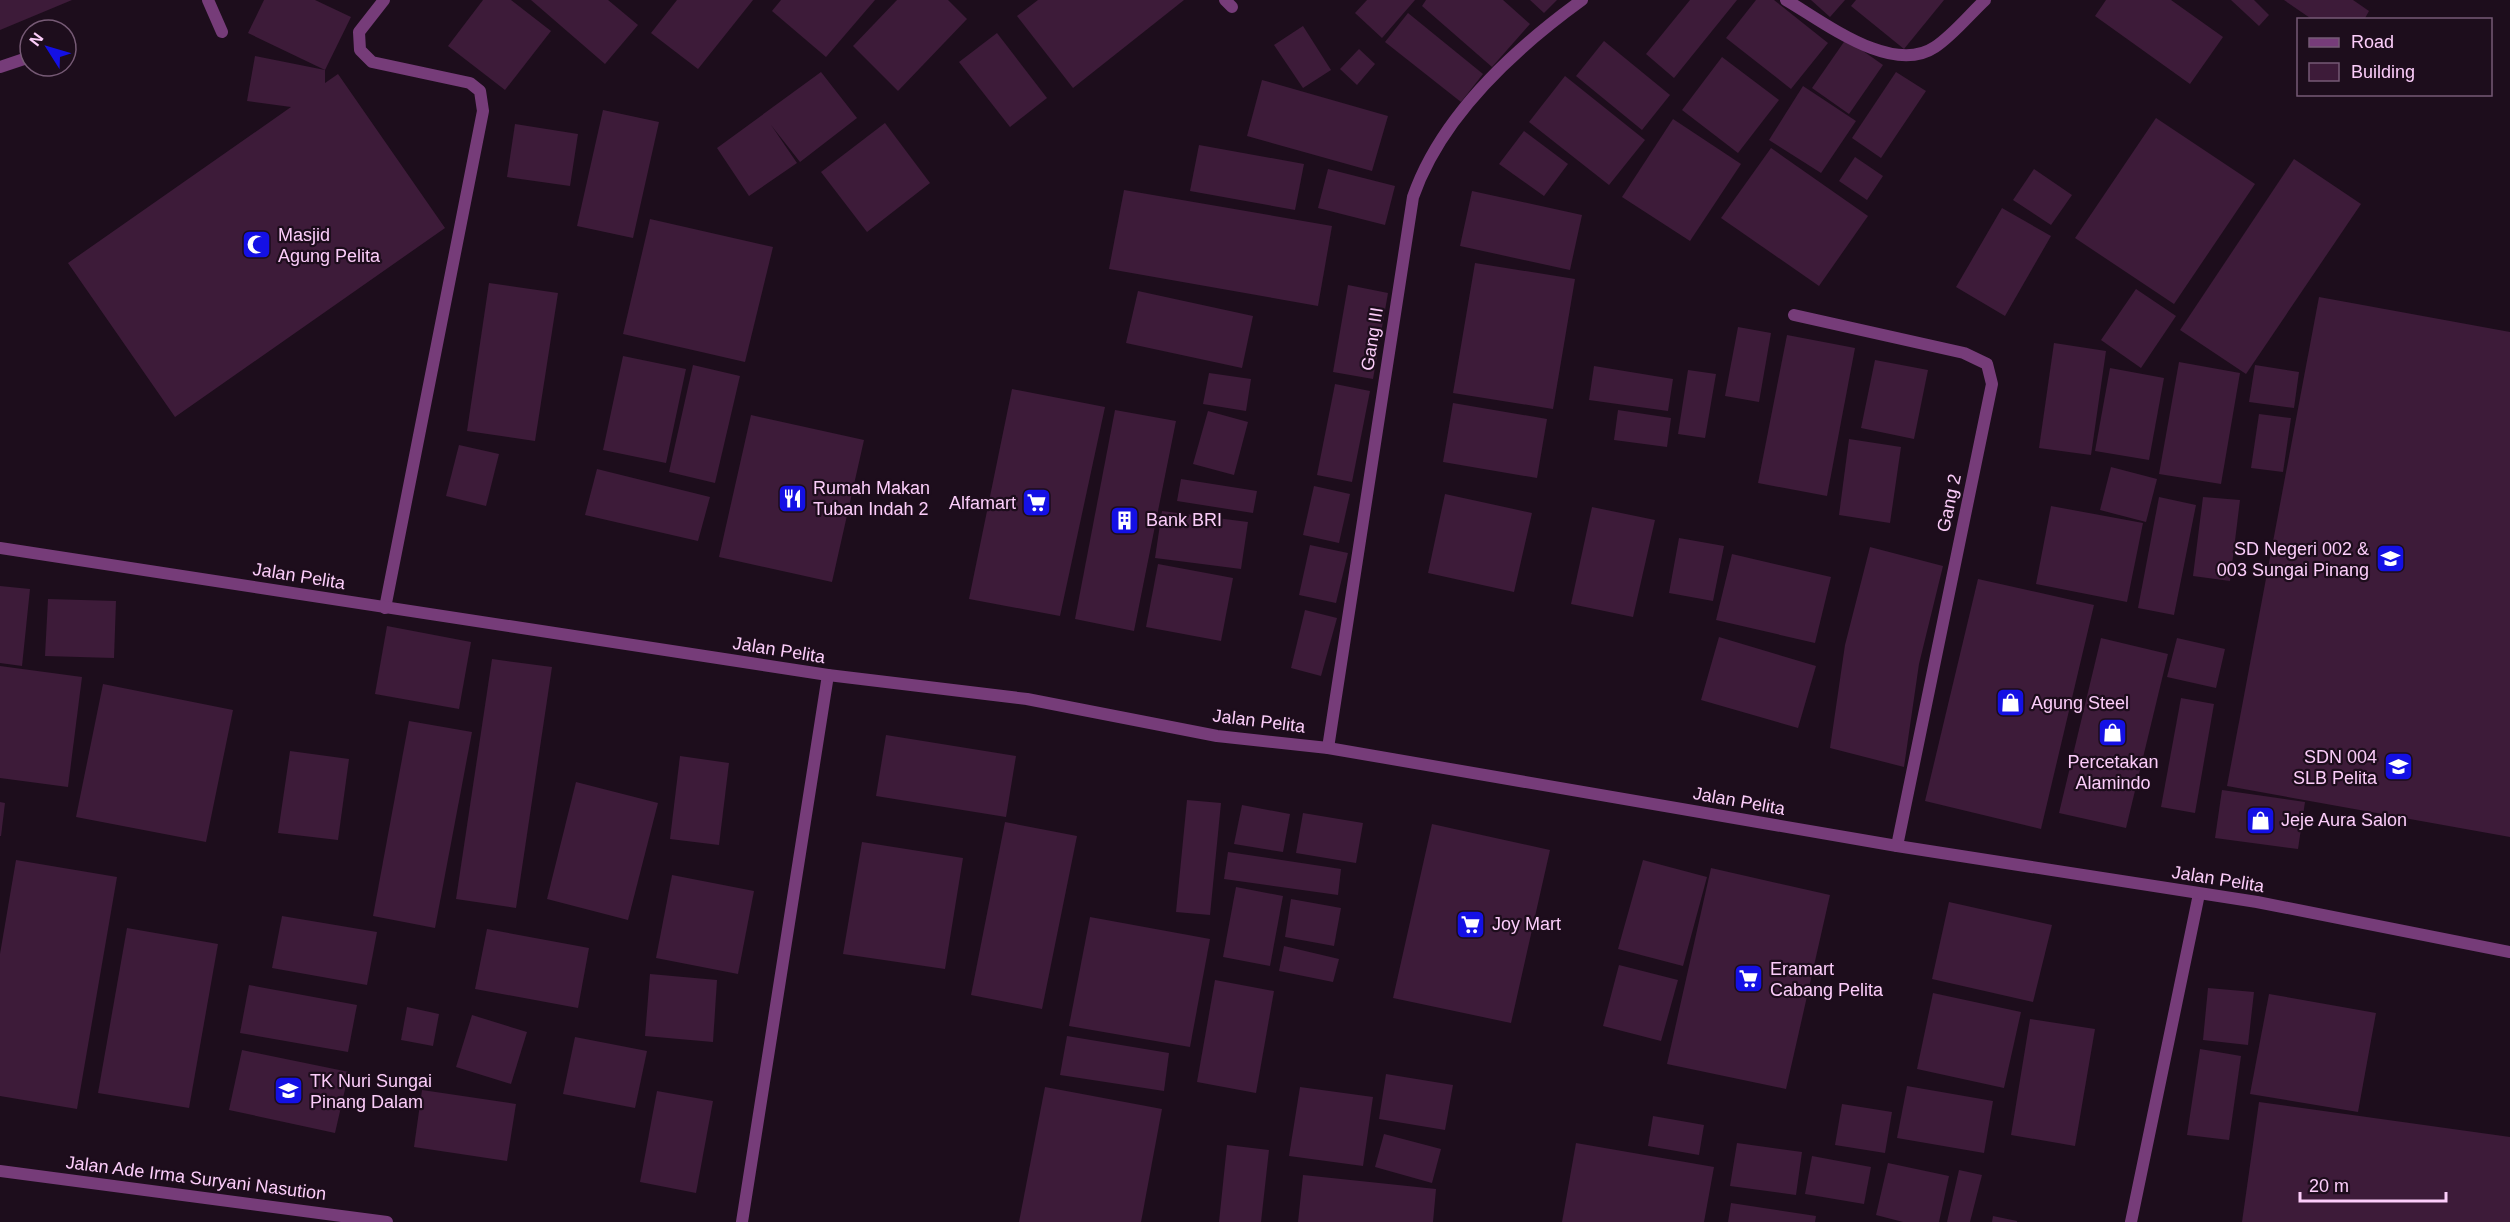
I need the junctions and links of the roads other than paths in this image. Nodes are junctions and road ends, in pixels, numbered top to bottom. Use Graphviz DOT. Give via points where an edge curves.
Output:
graph roads {
  1 [pos="208,0"];
  2 [pos="384,0"];
  3 [pos="1582,0"];
  4 [pos="1786,0"];
  5 [pos="1985,0"];
  6 [pos="222,32"];
  7 [pos="18,61"];
  8 [pos="0,67"];
  9 [pos="1794,315"];
  10 [pos="0,548"];
  11 [pos="385,608"];
  12 [pos="828,675"];
  13 [pos="1328,748"];
  14 [pos="1897,846"];
  15 [pos="2199,894"];
  16 [pos="2510,952"];
  17 [pos="0,1171"];
  18 [pos="318,1217"];
  19 [pos="387,1222"];
  20 [pos="742,1222"];
  21 [pos="2131,1222"];
  1 -- 6 [label="street"];
  2 -- 11 [label="street" via="359,32 360,50 372,62 470,83 480,91 483,111"];
  3 -- 13 [label="street, Gang III" via="1541,30 1484,87 1439,142 1423,168 1413,197"];
  4 -- 5 [label="street" via="1870,47 1906,57 1936,47"];
  7 -- 8 [label="street"];
  9 -- 14 [label="street, Gang 2" via="1964,352 1987,364 1991,375"];
  10 -- 11 [label="street, Jalan Pelita"];
  11 -- 12 [label="street, Jalan Pelita"];
  12 -- 13 [label="street, Jalan Pelita" via="1027,699 1217,736"];
  12 -- 20 [label="street"];
  13 -- 14 [label="street, Jalan Pelita"];
  14 -- 15 [label="street, Jalan Pelita"];
  15 -- 16 [label="street, Jalan Pelita"];
  15 -- 21 [label="street"];
  17 -- 18 [label="street, Jalan Ade Irma Suryani Nasution"];
  18 -- 19 [label="street, Jalan Ade Irma Suryani Nasution"];
}
